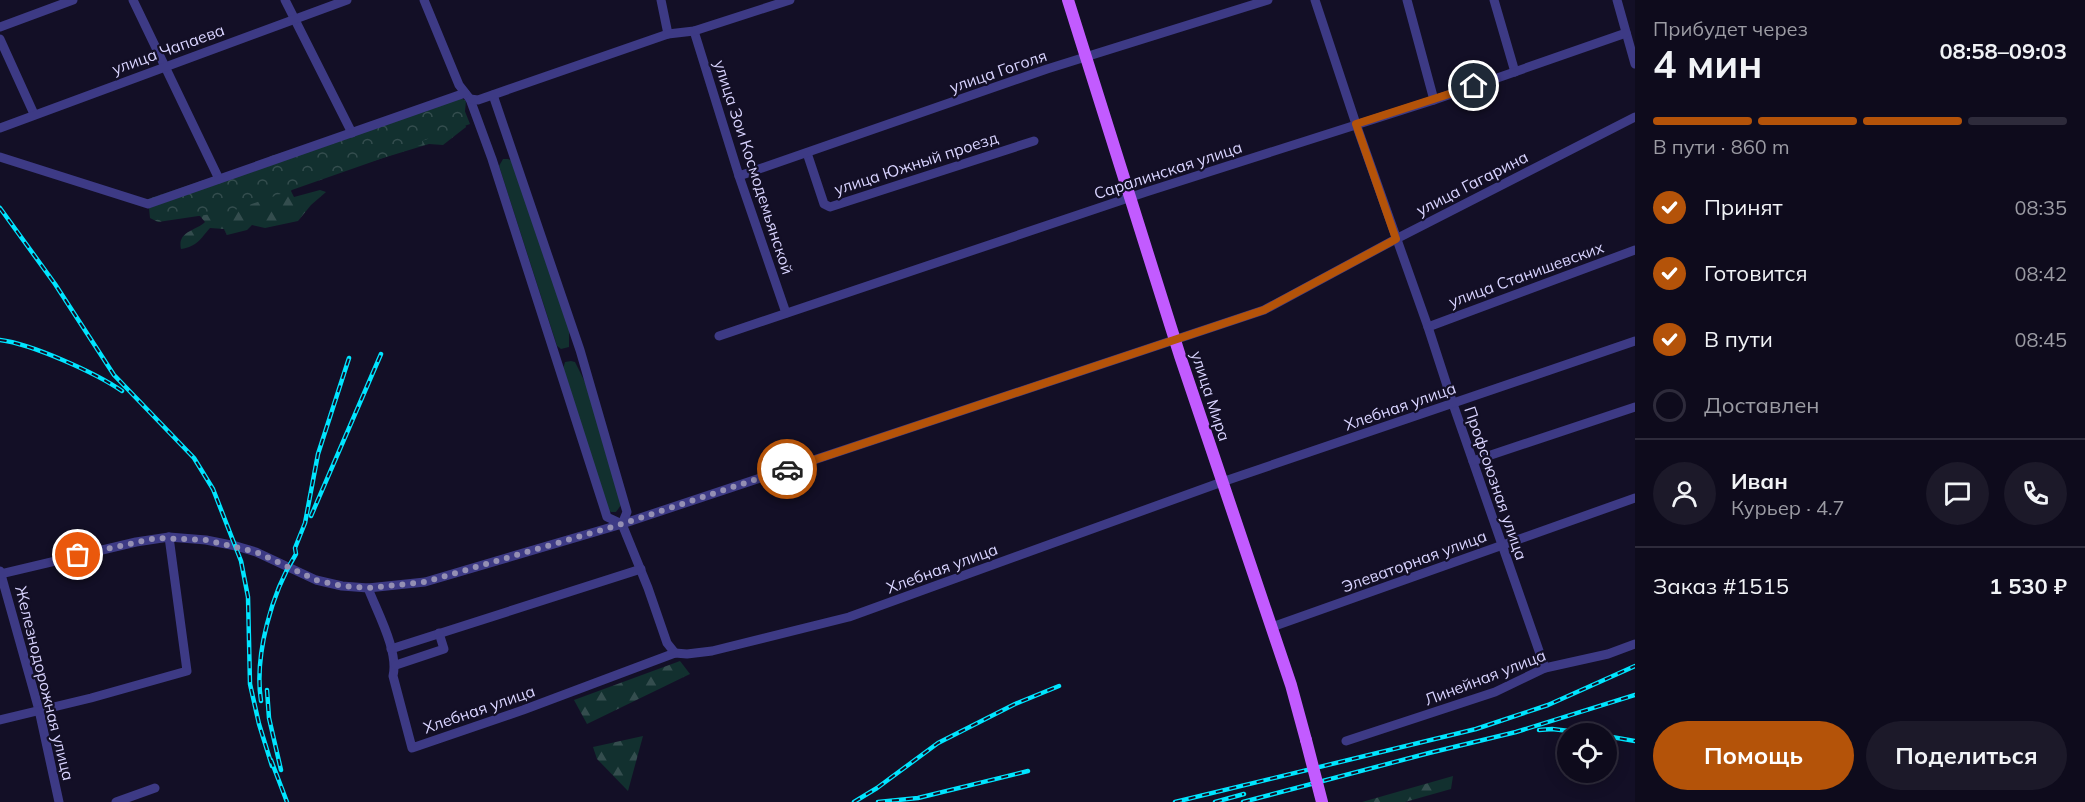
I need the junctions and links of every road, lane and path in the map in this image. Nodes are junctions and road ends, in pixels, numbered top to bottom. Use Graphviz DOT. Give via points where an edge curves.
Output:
graph roads {
  1 [pos="73,0"];
  2 [pos="133,0"];
  3 [pos="285,0"];
  4 [pos="347,0"];
  5 [pos="424,0"];
  6 [pos="661,0"];
  7 [pos="790,0"];
  8 [pos="1068,0"];
  9 [pos="1268,0"];
  10 [pos="1315,0"];
  11 [pos="1407,0"];
  12 [pos="1494,0"];
  13 [pos="1617,0"];
  14 [pos="294,19"];
  15 [pos="1634,20"];
  16 [pos="1624,22"];
  17 [pos="0,27"];
  18 [pos="694,31"];
  19 [pos="1626,33"];
  20 [pos="669,34"];
  21 [pos="0,39"];
  22 [pos="1086,58"];
  23 [pos="1635,64"];
  24 [pos="164,66"];
  25 [pos="1515,72"];
  26 [pos="493,95"];
  27 [pos="467,96"];
  28 [pos="1434,100"];
  29 [pos="34,114"];
  30 [pos="1635,117"];
  31 [pos="1356,124"];
  32 [pos="0,128"];
  33 [pos="352,133"];
  34 [pos="1034,141"];
  35 [pos="807,153"];
  36 [pos="0,157"];
  37 [pos="740,176"];
  38 [pos="219,179"];
  39 [pos="1130,198"];
  40 [pos="1396,239"];
  41 [pos="1635,250"];
  42 [pos="786,313"];
  43 [pos="1428,327"];
  44 [pos="719,336"];
  45 [pos="1175,340"];
  46 [pos="1635,341"];
  47 [pos="1453,404"];
  48 [pos="1635,407"];
  49 [pos="1473,461"];
  50 [pos="1222,482"];
  51 [pos="1635,498"];
  52 [pos="622,524"];
  53 [pos="169,537"];
  54 [pos="1502,545"];
  55 [pos="641,570"];
  56 [pos="0,573"];
  57 [pos="368,588"];
  58 [pos="1272,627"];
  59 [pos="439,633"];
  60 [pos="1635,644"];
  61 [pos="391,649"];
  62 [pos="675,653"];
  63 [pos="396,665"];
  64 [pos="1545,668"];
  65 [pos="39,710"];
  66 [pos="0,720"];
  67 [pos="1346,741"];
  68 [pos="155,788"];
  69 [pos="59,802"];
  70 [pos="116,802"];
  71 [pos="1322,802"];
  1 -- 17 [label="street"];
  2 -- 24 [label="street"];
  3 -- 14 [label="street"];
  4 -- 14 [label="street, улица Чапаева"];
  5 -- 27 [label="street"];
  6 -- 20 [label="street"];
  7 -- 18 [label="street"];
  8 -- 22 [label="main road, улица Мира"];
  9 -- 22 [label="street, улица Гоголя"];
  10 -- 31 [label="street, Профсоюзная улица"];
  11 -- 28 [label="street"];
  12 -- 25 [label="street"];
  13 -- 16 [label="street"];
  14 -- 24 [label="street, улица Чапаева"];
  14 -- 33 [label="street"];
  15 -- 16 [label="street"];
  16 -- 19 [label="street"];
  18 -- 20 [label="street"];
  18 -- 37 [label="street, улица Зои Космодемьянской"];
  19 -- 23 [label="street"];
  19 -- 25 [label="street, Саралинская улица"];
  20 -- 26 [label="street"];
  21 -- 29 [label="street"];
  22 -- 35 [label="street, улица Гоголя"];
  22 -- 39 [label="main road, улица Мира"];
  24 -- 29 [label="street, улица Чапаева"];
  24 -- 38 [label="street"];
  25 -- 28 [label="street, Саралинская улица"];
  26 -- 27 [label="street" via="478,100"];
  26 -- 52 [label="street" via="580,350 627,512"];
  27 -- 33 [label="street"];
  27 -- 52 [label="street" via="498,178 607,517"];
  28 -- 31 [label="street, Саралинская улица"];
  29 -- 32 [label="street, улица Чапаева"];
  30 -- 40 [label="street, улица Гагарина"];
  31 -- 39 [label="street, Саралинская улица"];
  31 -- 40 [label="street, Профсоюзная улица"];
  33 -- 38 [label="street"];
  34 -- 35 [label="street, улица Южный проезд" via="830,207 824,204"];
  35 -- 37 [label="street, улица Гоголя"];
  36 -- 38 [label="street" via="148,204"];
  37 -- 42 [label="street, улица Зои Космодемьянской"];
  39 -- 42 [label="street, Саралинская улица"];
  39 -- 45 [label="main road, улица Мира"];
  40 -- 43 [label="street, Профсоюзная улица"];
  40 -- 45 [label="street, улица Гагарина" via="1264,310"];
  41 -- 43 [label="street, улица Станишевских"];
  42 -- 44 [label="street, Саралинская улица"];
  43 -- 47 [label="street, Профсоюзная улица"];
  45 -- 50 [label="main road, улица Мира"];
  45 -- 52 [label="street, улица Гагарина"];
  46 -- 47 [label="street, Хлебная улица"];
  47 -- 49 [label="street, Профсоюзная улица"];
  47 -- 50 [label="street, Хлебная улица"];
  48 -- 49 [label="street"];
  49 -- 54 [label="street, Профсоюзная улица"];
  50 -- 58 [label="main road, улица Мира"];
  50 -- 62 [label="street, Хлебная улица" via="849,617 712,651"];
  51 -- 54 [label="street, Элеваторная улица"];
  52 -- 55 [label="street"];
  52 -- 57 [label="street, улица Гагарина" via="425,582"];
  53 -- 56 [label="street, улица Гагарина"];
  53 -- 57 [label="street, улица Гагарина" via="236,546 316,580"];
  53 -- 65 [label="street" via="187,671"];
  54 -- 58 [label="street, Элеваторная улица"];
  54 -- 64 [label="street, Профсоюзная улица"];
  55 -- 59 [label="street"];
  55 -- 62 [label="street" via="667,643"];
  56 -- 65 [label="street, Железнодорожная улица"];
  57 -- 61 [label="street, Хлебная улица"];
  58 -- 71 [label="main road, улица Мира, bridge"];
  59 -- 61 [label="street"];
  59 -- 63 [label="street" via="444,649"];
  60 -- 64 [label="street, Линейная улица"];
  61 -- 63 [label="street, Хлебная улица"];
  62 -- 63 [label="street, Хлебная улица" via="412,748 393,676"];
  64 -- 67 [label="street, Линейная улица" via="1495,693"];
  65 -- 66 [label="street"];
  65 -- 69 [label="street, Железнодорожная улица"];
  68 -- 70 [label="street"];
}
